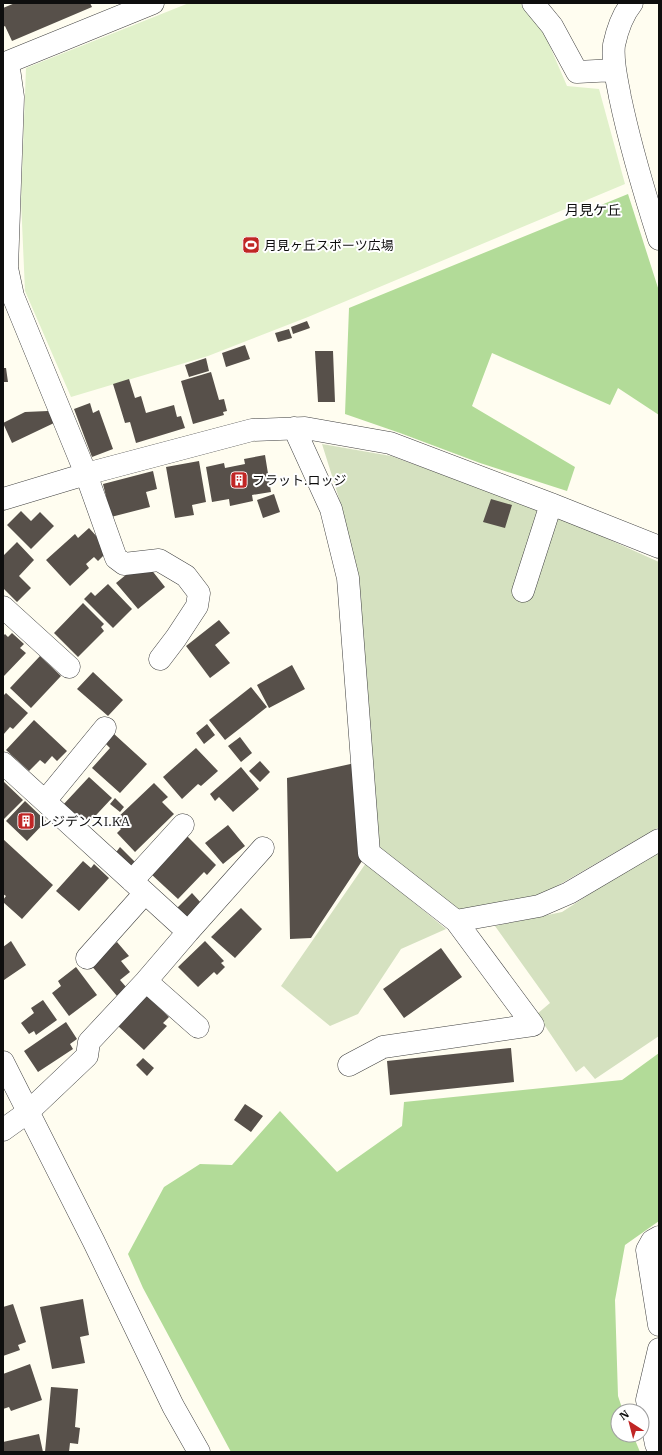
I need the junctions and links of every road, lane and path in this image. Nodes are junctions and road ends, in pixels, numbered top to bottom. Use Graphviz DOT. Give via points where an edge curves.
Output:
graph roads {
  1 [pos="153,3"];
  2 [pos="533,3"];
  3 [pos="632,3"];
  4 [pos="5,57"];
  5 [pos="615,70"];
  6 [pos="659,239"];
  7 [pos="294,428"];
  8 [pos="86,474"];
  9 [pos="3,499"];
  10 [pos="551,504"];
  11 [pos="659,547"];
  12 [pos="523,591"];
  13 [pos="3,607"];
  14 [pos="160,659"];
  15 [pos="69,667"];
  16 [pos="105,728"];
  17 [pos="3,763"];
  18 [pos="45,802"];
  19 [pos="183,825"];
  20 [pos="659,840"];
  21 [pos="262,848"];
  22 [pos="139,887"];
  23 [pos="456,921"];
  24 [pos="188,932"];
  25 [pos="87,958"];
  26 [pos="146,981"];
  27 [pos="198,1027"];
  28 [pos="3,1062"];
  29 [pos="349,1064"];
  30 [pos="28,1112"];
  31 [pos="3,1130"];
  32 [pos="659,1237"];
  33 [pos="659,1325"];
  34 [pos="659,1349"];
  35 [pos="658,1445"];
  36 [pos="199,1452"];
  1 -- 4 [label="street"];
  2 -- 5 [label="street" via="552,26 576,72"];
  3 -- 5 [label="street" via="624,12 614,46"];
  4 -- 8 [label="street" via="13,97 7,268 13,296"];
  5 -- 6 [label="street" via="625,121"];
  7 -- 8 [label="street" via="252,430"];
  7 -- 10 [label="street" via="390,443"];
  7 -- 23 [label="street" via="331,509 348,578 369,853"];
  8 -- 9 [label="street"];
  8 -- 14 [label="street" via="116,558 124,564 159,560 186,576 199,593 197,606"];
  10 -- 11 [label="street"];
  10 -- 12 [label="street"];
  13 -- 15 [label="street"];
  16 -- 18 [label="street"];
  17 -- 18 [label="street"];
  18 -- 22 [label="street"];
  19 -- 22 [label="street"];
  20 -- 23 [label="street" via="569,893 539,906"];
  21 -- 24 [label="street"];
  22 -- 24 [label="street"];
  22 -- 25 [label="street"];
  23 -- 29 [label="street" via="533,1025 383,1047"];
  24 -- 26 [label="street"];
  26 -- 27 [label="street"];
  26 -- 30 [label="street" via="89,1042 87,1056"];
  28 -- 30 [label="street"];
  30 -- 31 [label="street"];
  30 -- 36 [label="street" via="173,1406"];
  32 -- 33 [label="street" via="652,1241 647,1250"];
  34 -- 35 [label="street" via="647,1400"];
}
